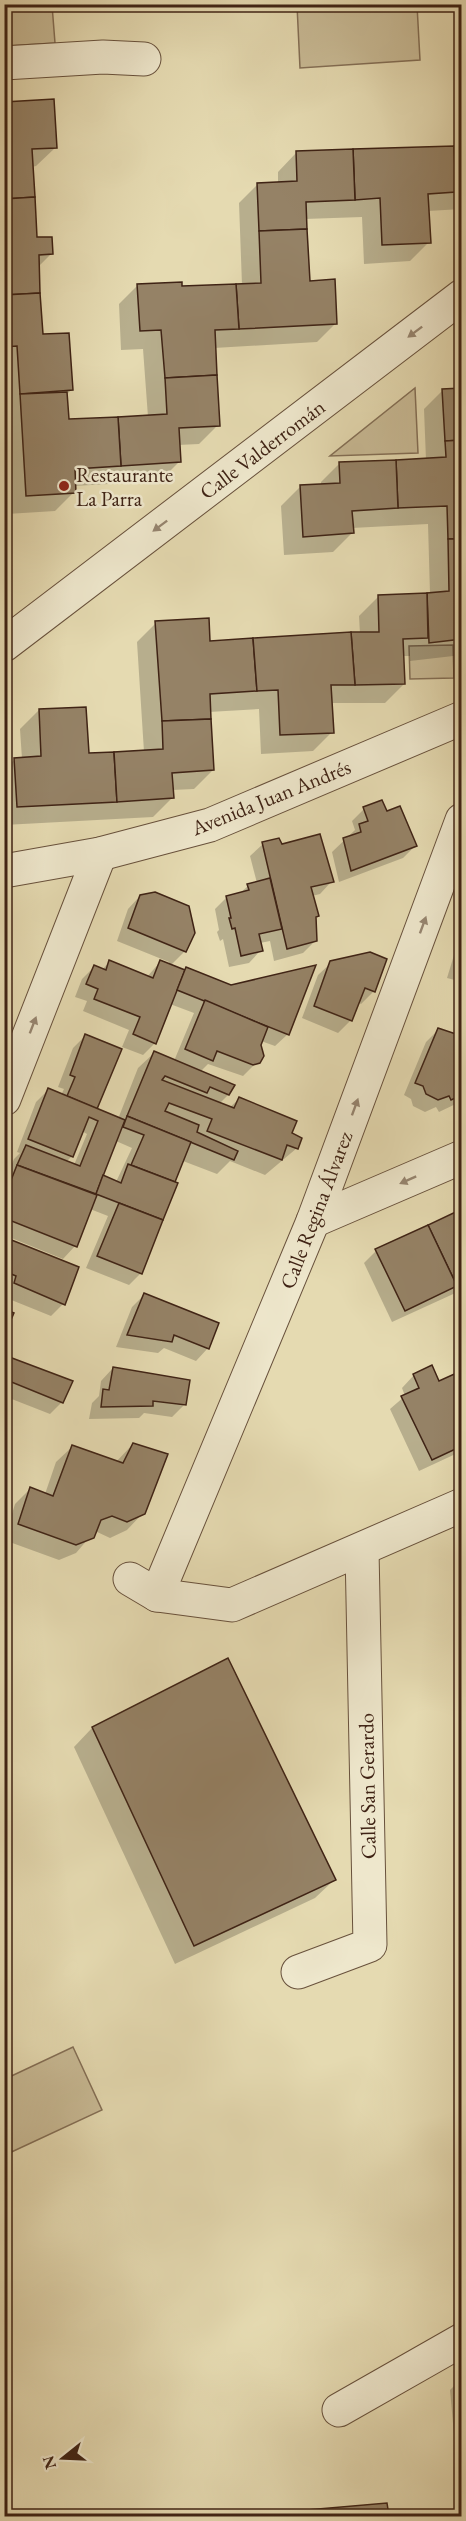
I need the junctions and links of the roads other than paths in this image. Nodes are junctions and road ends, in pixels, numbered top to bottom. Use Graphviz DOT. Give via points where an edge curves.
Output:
graph roads {
  1 [pos="144,59"];
  2 [pos="4,63"];
  3 [pos="462,296"];
  4 [pos="4,645"];
  5 [pos="462,718"];
  6 [pos="462,820"];
  7 [pos="100,854"];
  8 [pos="4,872"];
  9 [pos="4,1099"];
  10 [pos="462,1157"];
  11 [pos="313,1221"];
  12 [pos="462,1505"];
  13 [pos="362,1550"];
  14 [pos="298,1972"];
  15 [pos="462,2340"];
  16 [pos="339,2410"];
  1 -- 2 [label="street" via="103,57"];
  3 -- 4 [label="street, Calle Valderromán, one-way"];
  5 -- 7 [label="street, Avenida Juan Andrés" via="210,825"];
  11 -- 6 [label="street, Calle Regina Álvarez, one-way"];
  7 -- 8 [label="street, Avenida Juan Andrés"];
  9 -- 7 [label="street, one-way"];
  10 -- 11 [label="street, one-way"];
  11 -- 13 [label="street, Calle Regina Álvarez" via="143,1587 232,1605"];
  12 -- 13 [label="street"];
  13 -- 14 [label="street, Calle San Gerardo" via="370,1945"];
  15 -- 16 [label="street"];
}
